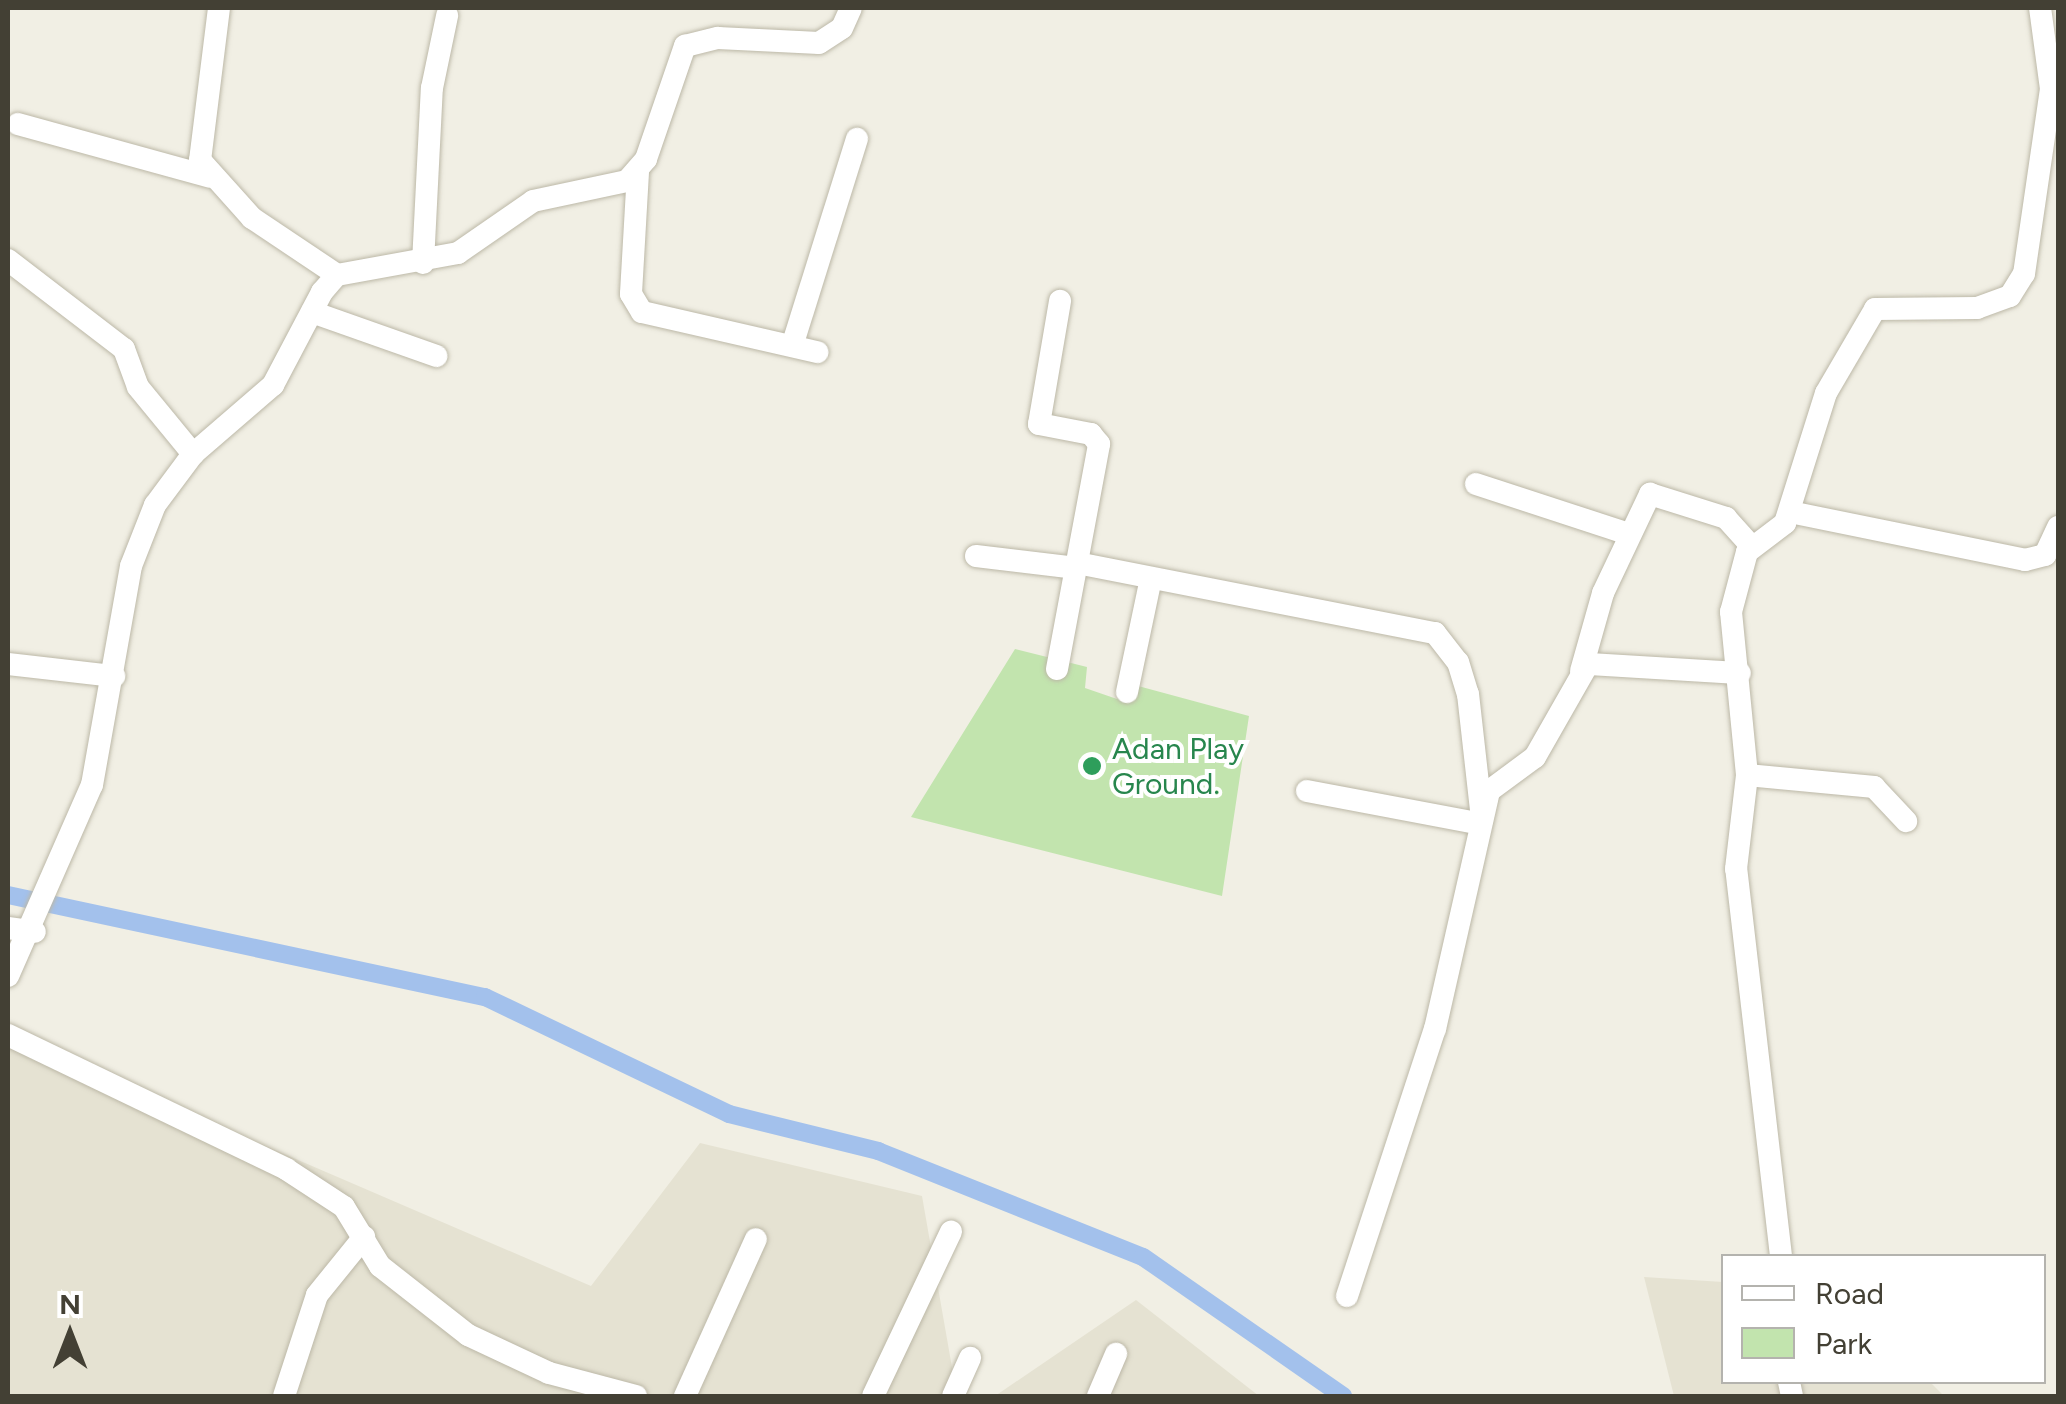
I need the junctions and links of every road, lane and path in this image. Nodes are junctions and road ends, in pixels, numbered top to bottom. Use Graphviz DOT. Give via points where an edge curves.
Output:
graph roads {
  1 [pos="219,8"];
  2 [pos="851,8"];
  3 [pos="2040,8"];
  4 [pos="447,16"];
  5 [pos="18,124"];
  6 [pos="857,139"];
  7 [pos="638,172"];
  8 [pos="210,177"];
  9 [pos="8,260"];
  10 [pos="423,263"];
  11 [pos="338,276"];
  12 [pos="1060,301"];
  13 [pos="312,312"];
  14 [pos="793,344"];
  15 [pos="817,352"];
  16 [pos="436,356"];
  17 [pos="193,454"];
  18 [pos="1476,484"];
  19 [pos="1790,512"];
  20 [pos="2058,527"];
  21 [pos="1629,534"];
  22 [pos="1751,546"];
  23 [pos="976,556"];
  24 [pos="1076,566"];
  25 [pos="1150,578"];
  26 [pos="8,664"];
  27 [pos="1057,669"];
  28 [pos="1581,670"];
  29 [pos="1740,673"];
  30 [pos="114,676"];
  31 [pos="1127,692"];
  32 [pos="1748,776"];
  33 [pos="1307,791"];
  34 [pos="1479,816"];
  35 [pos="1906,821"];
  36 [pos="8,928"];
  37 [pos="35,932"];
  38 [pos="8,976"];
  39 [pos="8,1035"];
  40 [pos="951,1232"];
  41 [pos="364,1238"];
  42 [pos="756,1239"];
  43 [pos="1782,1254"];
  44 [pos="1347,1296"];
  45 [pos="1116,1354"];
  46 [pos="970,1358"];
  47 [pos="547,1385"];
  48 [pos="284,1396"];
  49 [pos="636,1396"];
  50 [pos="685,1396"];
  51 [pos="873,1396"];
  52 [pos="953,1396"];
  53 [pos="1098,1396"];
  1 -- 8 [label="street" via="200,129"];
  2 -- 7 [label="street" via="834,38 819,42 718,38 684,46"];
  3 -- 19 [label="street" via="2051,89 2024,274 2010,296 1976,308 1875,309 1826,393"];
  4 -- 10 [label="street" via="432,88"];
  5 -- 8 [label="street"];
  6 -- 14 [label="street"];
  7 -- 10 [label="street" via="533,201 458,253"];
  7 -- 14 [label="street" via="634,303 669,324"];
  8 -- 11 [label="street"];
  9 -- 17 [label="street" via="124,349 138,387"];
  10 -- 11 [label="street"];
  11 -- 13 [label="street"];
  12 -- 24 [label="street" via="1040,424 1098,440"];
  13 -- 16 [label="street"];
  13 -- 17 [label="street" via="273,385"];
  14 -- 15 [label="street"];
  17 -- 30 [label="street" via="155,505 130,566"];
  18 -- 21 [label="street"];
  19 -- 20 [label="street" via="2025,560 2044,554"];
  19 -- 22 [label="street"];
  21 -- 22 [label="street" via="1646,498 1664,493 1726,518"];
  21 -- 28 [label="street"];
  22 -- 29 [label="street" via="1731,612"];
  23 -- 24 [label="street"];
  24 -- 25 [label="street"];
  24 -- 27 [label="street"];
  25 -- 31 [label="street"];
  25 -- 34 [label="street" via="1435,633 1458,662 1468,694"];
  26 -- 30 [label="street"];
  28 -- 29 [label="street" via="1612,659"];
  28 -- 34 [label="street" via="1534,758 1489,791"];
  29 -- 32 [label="street"];
  30 -- 37 [label="street" via="92,785 50,874"];
  32 -- 35 [label="street" via="1874,787"];
  32 -- 43 [label="street" via="1736,869"];
  33 -- 34 [label="street"];
  34 -- 44 [label="street" via="1435,1029"];
  36 -- 37 [label="street"];
  37 -- 38 [label="street"];
  39 -- 41 [label="street" via="286,1168 344,1207"];
  40 -- 51 [label="street"];
  41 -- 47 [label="street" via="380,1266 435,1313"];
  41 -- 48 [label="street" via="317,1294"];
  42 -- 50 [label="street"];
  45 -- 53 [label="street"];
  46 -- 52 [label="street"];
  47 -- 49 [label="street"];
}
